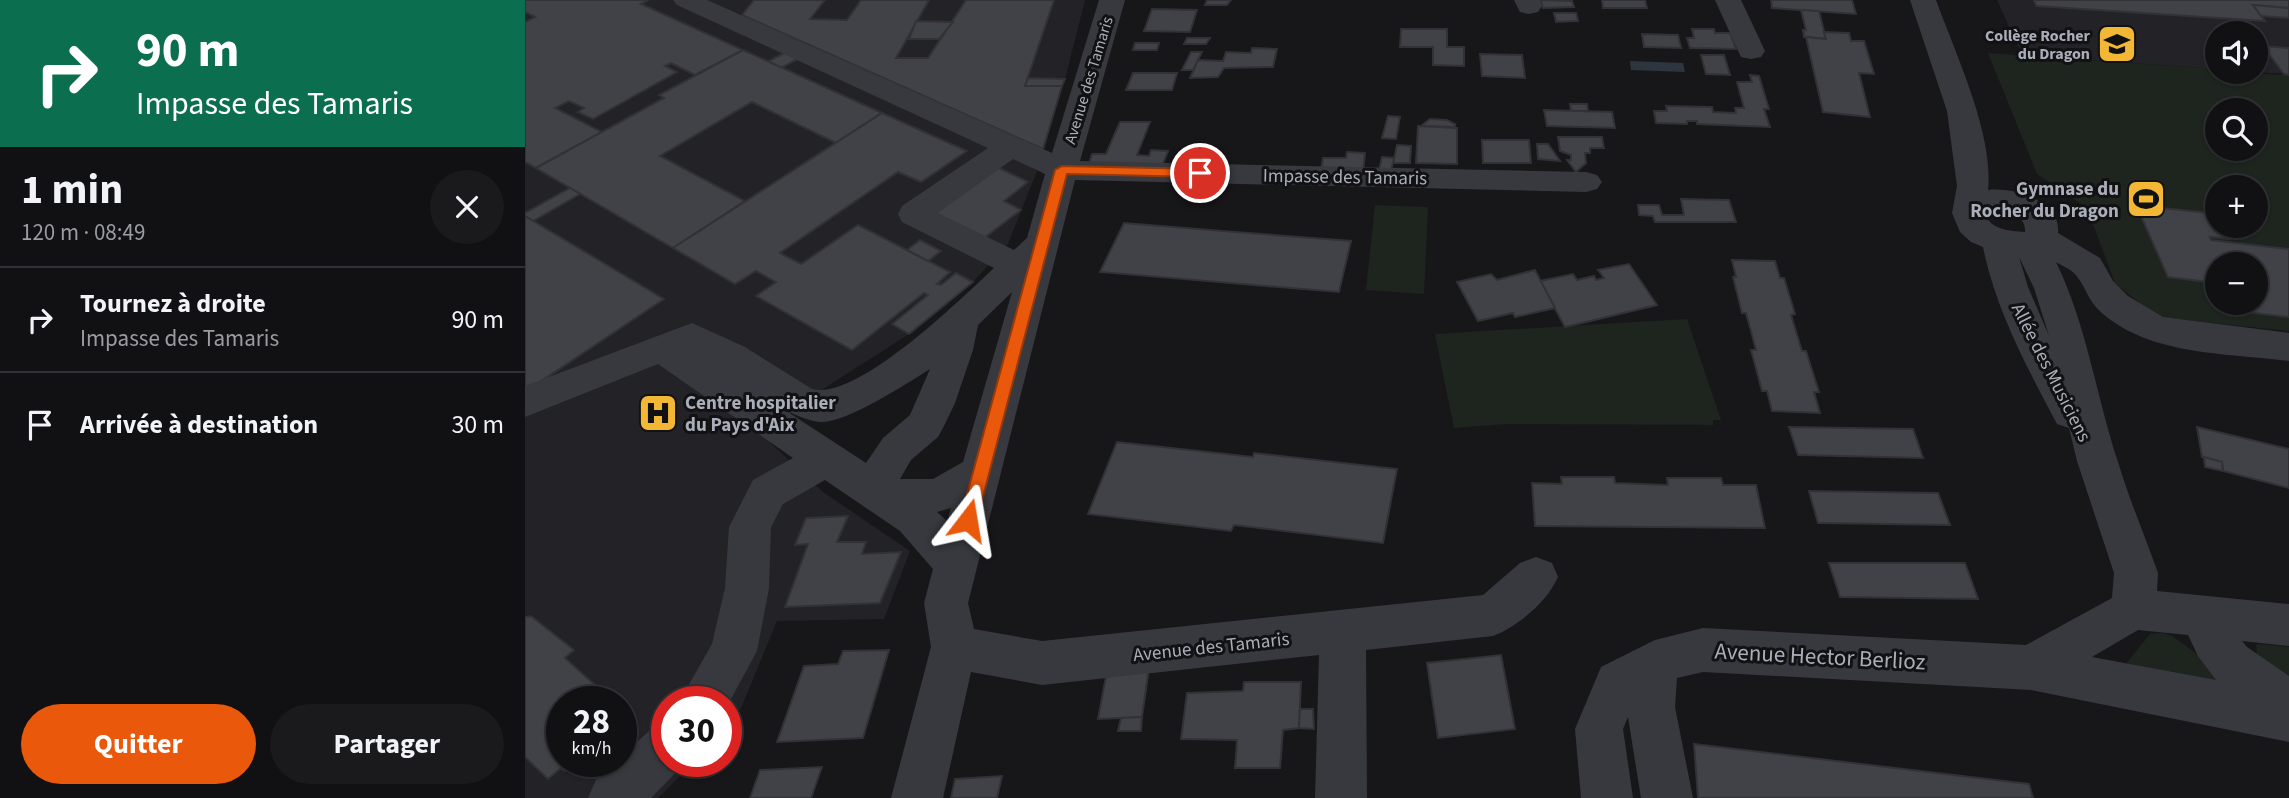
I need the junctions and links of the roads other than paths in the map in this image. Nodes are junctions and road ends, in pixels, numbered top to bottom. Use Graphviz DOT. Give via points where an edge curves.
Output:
graph roads {
  1 [pos="686,0"];
  2 [pos="1112,0"];
  3 [pos="1728,0"];
  4 [pos="1923,0"];
  5 [pos="1751,51"];
  6 [pos="1962,111"];
  7 [pos="1010,147"];
  8 [pos="1062,170"];
  9 [pos="1586,182"];
  10 [pos="1971,205"];
  11 [pos="2025,233"];
  12 [pos="1015,283"];
  13 [pos="961,320"];
  14 [pos="677,343"];
  15 [pos="2289,347"];
  16 [pos="525,402"];
  17 [pos="822,407"];
  18 [pos="814,450"];
  19 [pos="980,472"];
  20 [pos="881,492"];
  21 [pos="956,567"];
  22 [pos="1536,577"];
  23 [pos="2133,609"];
  24 [pos="2202,616"];
  25 [pos="2289,625"];
  26 [pos="1343,633"];
  27 [pos="954,647"];
  28 [pos="1655,662"];
  29 [pos="2031,668"];
  30 [pos="713,686"];
  31 [pos="2289,704"];
  32 [pos="2289,718"];
  33 [pos="651,764"];
  34 [pos="614,798"];
  35 [pos="917,798"];
  36 [pos="1341,798"];
  37 [pos="1607,798"];
  38 [pos="1667,798"];
  1 -- 7 [label="street"];
  2 -- 8 [label="street, Avenue des Tamaris"];
  3 -- 5 [label="street"];
  4 -- 6 [label="street, Allée des Musiciens"];
  6 -- 10 [label="street, Allée des Musiciens" via="1970,152"];
  6 -- 11 [label="street, Allée des Musiciens"];
  7 -- 8 [label="street"];
  7 -- 12 [label="street" via="914,214"];
  8 -- 9 [label="street, Impasse des Tamaris"];
  8 -- 12 [label="street, Avenue des Tamaris" via="1044,242"];
  10 -- 11 [label="street" via="1972,224 1983,234"];
  10 -- 11 [label="street" via="1981,199 2013,201"];
  11 -- 15 [label="street" via="2088,266 2115,305 2152,327"];
  11 -- 23 [label="street, Allée des Musiciens" via="2011,289 2027,330 2097,461 2136,573"];
  12 -- 13 [label="street"];
  12 -- 19 [label="street, Avenue des Tamaris"];
  13 -- 17 [label="street" via="887,378"];
  13 -- 20 [label="street" via="936,403 924,426 887,460 879,477"];
  14 -- 16 [label="street"];
  14 -- 17 [label="street" via="732,358 799,400"];
  14 -- 18 [label="street"];
  17 -- 18 [label="street" via="808,420"];
  18 -- 20 [label="street"];
  18 -- 30 [label="street" via="768,492 750,527 747,588 734,651"];
  19 -- 20 [label="street" via="951,491 923,499 901,499"];
  19 -- 21 [label="street, Avenue des Tamaris"];
  20 -- 21 [label="street" via="915,516"];
  21 -- 27 [label="street, Avenue des Tamaris" via="946,604"];
  22 -- 26 [label="street, Avenue des Tamaris" via="1493,615"];
  23 -- 24 [label="street"];
  23 -- 29 [label="street"];
  24 -- 25 [label="street"];
  24 -- 31 [label="street" via="2230,663"];
  26 -- 27 [label="street, Avenue des Tamaris" via="1042,663"];
  26 -- 36 [label="street"];
  27 -- 35 [label="street"];
  28 -- 29 [label="street, Avenue Hector Berlioz" via="1703,650"];
  28 -- 37 [label="street, Avenue Hector Berlioz" via="1618,683 1598,729"];
  28 -- 38 [label="street" via="1651,707"];
  29 -- 32 [label="street, Avenue Hector Berlioz"];
  33 -- 34 [label="street"];
}
